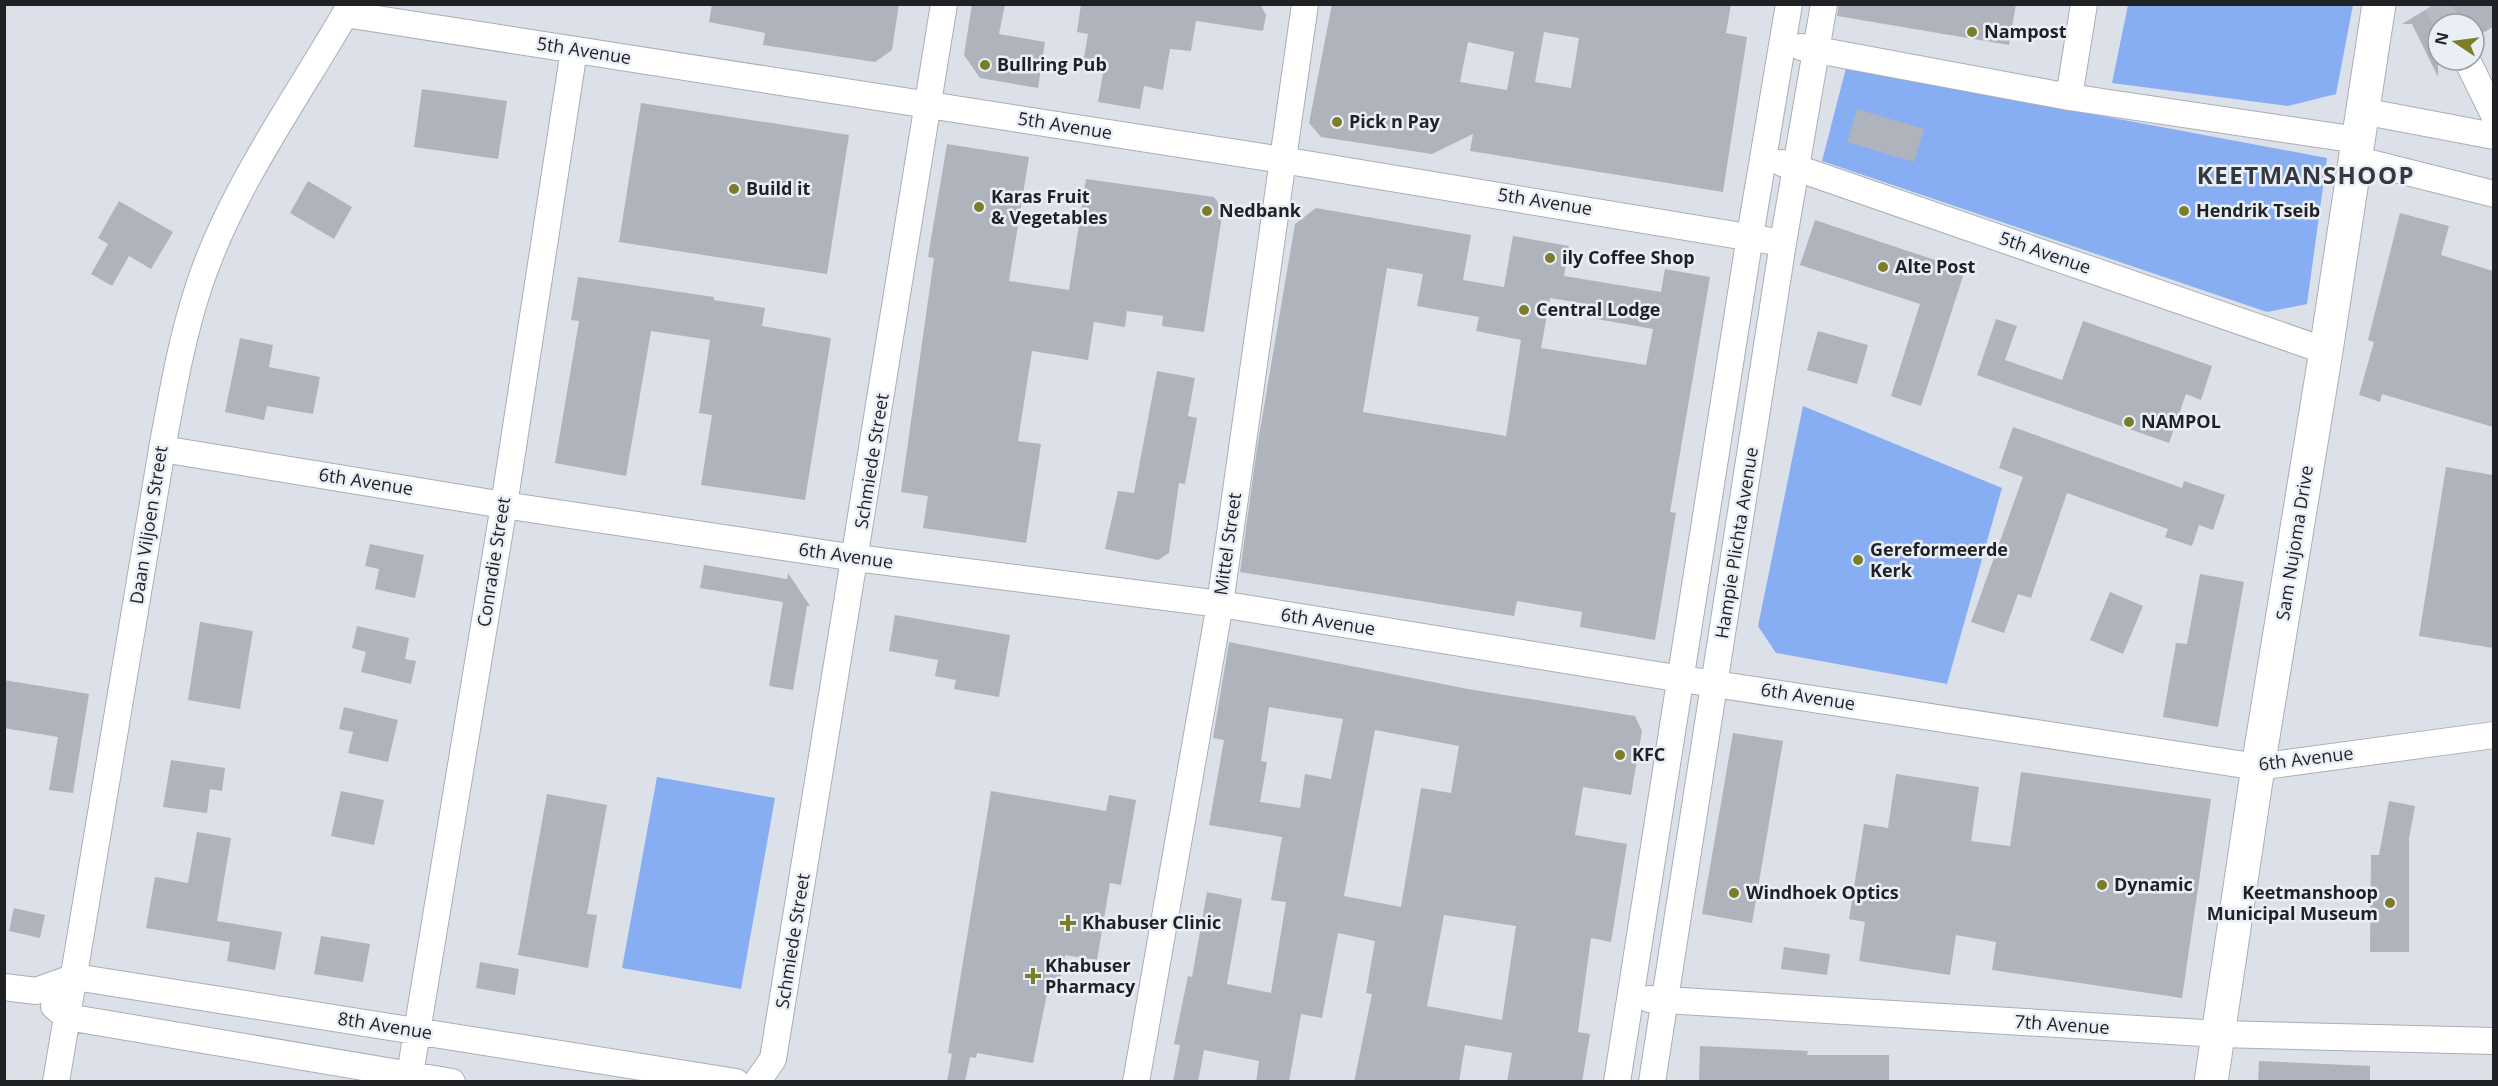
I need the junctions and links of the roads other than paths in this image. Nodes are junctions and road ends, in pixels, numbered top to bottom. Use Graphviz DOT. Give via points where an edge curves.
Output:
graph roads {
  1 [pos="944,4"];
  2 [pos="1305,4"];
  3 [pos="1789,4"];
  4 [pos="1824,4"];
  5 [pos="2084,4"];
  6 [pos="2379,4"];
  7 [pos="348,9"];
  8 [pos="1783,44"];
  9 [pos="1817,49"];
  10 [pos="574,50"];
  11 [pos="2473,72"];
  12 [pos="2069,97"];
  13 [pos="929,106"];
  14 [pos="2493,115"];
  15 [pos="2493,136"];
  16 [pos="2358,137"];
  17 [pos="1764,158"];
  18 [pos="1282,160"];
  19 [pos="1797,167"];
  20 [pos="2493,194"];
  21 [pos="1750,236"];
  22 [pos="1783,243"];
  23 [pos="2326,351"];
  24 [pos="162,448"];
  25 [pos="504,505"];
  26 [pos="856,558"];
  27 [pos="1220,604"];
  28 [pos="1682,679"];
  29 [pos="1716,683"];
  30 [pos="2493,735"];
  31 [pos="2258,767"];
  32 [pos="75,977"];
  33 [pos="4,987"];
  34 [pos="36,991"];
  35 [pos="1630,998"];
  36 [pos="1664,1000"];
  37 [pos="67,1017"];
  38 [pos="416,1031"];
  39 [pos="2219,1034"];
  40 [pos="2493,1041"];
  41 [pos="777,1070"];
  42 [pos="410,1074"];
  43 [pos="56,1082"];
  44 [pos="452,1082"];
  45 [pos="736,1082"];
  46 [pos="757,1082"];
  47 [pos="1136,1082"];
  48 [pos="1617,1082"];
  49 [pos="1652,1082"];
  50 [pos="2211,1082"];
  1 -- 13 [label="street, Schmiede Street"];
  2 -- 18 [label="street, Mittel Street"];
  3 -- 8 [label="street, Hampie Plichta Avenue"];
  4 -- 9 [label="street, Hampie Plichta Avenue"];
  5 -- 12 [label="street"];
  6 -- 16 [label="main road, Sam Nujoma Drive"];
  7 -- 10 [label="street, 5th Avenue"];
  7 -- 24 [label="street, Daan Viljoen Street" via="276,128 226,223 198,288 179,358"];
  8 -- 9 [label="street"];
  8 -- 17 [label="street, Hampie Plichta Avenue"];
  9 -- 12 [label="street"];
  9 -- 19 [label="street, Hampie Plichta Avenue"];
  10 -- 13 [label="street, 5th Avenue"];
  10 -- 25 [label="street, Conradie Street"];
  11 -- 14 [label="street"];
  12 -- 16 [label="street"];
  13 -- 18 [label="street, 5th Avenue"];
  13 -- 26 [label="street, Schmiede Street"];
  15 -- 16 [label="street"];
  16 -- 20 [label="street"];
  16 -- 23 [label="main road, Sam Nujoma Drive"];
  17 -- 19 [label="street, 5th Avenue"];
  17 -- 21 [label="street, Hampie Plichta Avenue"];
  18 -- 21 [label="street, 5th Avenue"];
  18 -- 27 [label="street, Mittel Street"];
  19 -- 22 [label="street, Hampie Plichta Avenue"];
  19 -- 23 [label="street, 5th Avenue"];
  21 -- 22 [label="street, 5th Avenue"];
  21 -- 28 [label="street, Hampie Plichta Avenue"];
  22 -- 29 [label="street, Hampie Plichta Avenue"];
  23 -- 31 [label="main road, Sam Nujoma Drive"];
  24 -- 25 [label="street, 6th Avenue"];
  24 -- 32 [label="street, Daan Viljoen Street"];
  25 -- 26 [label="street, 6th Avenue"];
  25 -- 38 [label="street, Conradie Street"];
  26 -- 27 [label="street, 6th Avenue"];
  26 -- 41 [label="street, Schmiede Street"];
  27 -- 28 [label="street, 6th Avenue"];
  27 -- 47 [label="street, Mittel Street"];
  28 -- 29 [label="street, 6th Avenue"];
  28 -- 35 [label="street, Hampie Plichta Avenue"];
  29 -- 31 [label="street, 6th Avenue"];
  29 -- 36 [label="street, Hampie Plichta Avenue"];
  30 -- 31 [label="street, 6th Avenue"];
  31 -- 39 [label="main road, Sam Nujoma Drive"];
  32 -- 34 [label="street, 8th Avenue"];
  32 -- 37 [label="street, Daan Viljoen Street"];
  32 -- 38 [label="street, 8th Avenue"];
  33 -- 34 [label="street, 8th Avenue"];
  34 -- 37 [label="street"];
  35 -- 36 [label="street, 7th Avenue"];
  35 -- 48 [label="street, Hampie Plichta Avenue"];
  36 -- 39 [label="street, 7th Avenue"];
  36 -- 49 [label="street, Hampie Plichta Avenue"];
  37 -- 42 [label="street"];
  37 -- 43 [label="street, Daan Viljoen Street"];
  38 -- 42 [label="street, Conradie Street"];
  38 -- 45 [label="street, 8th Avenue"];
  39 -- 40 [label="street, 7th Avenue"];
  39 -- 50 [label="main road, Sam Nujoma Drive"];
  41 -- 46 [label="street, Schmiede Street"];
  42 -- 44 [label="street"];
}
